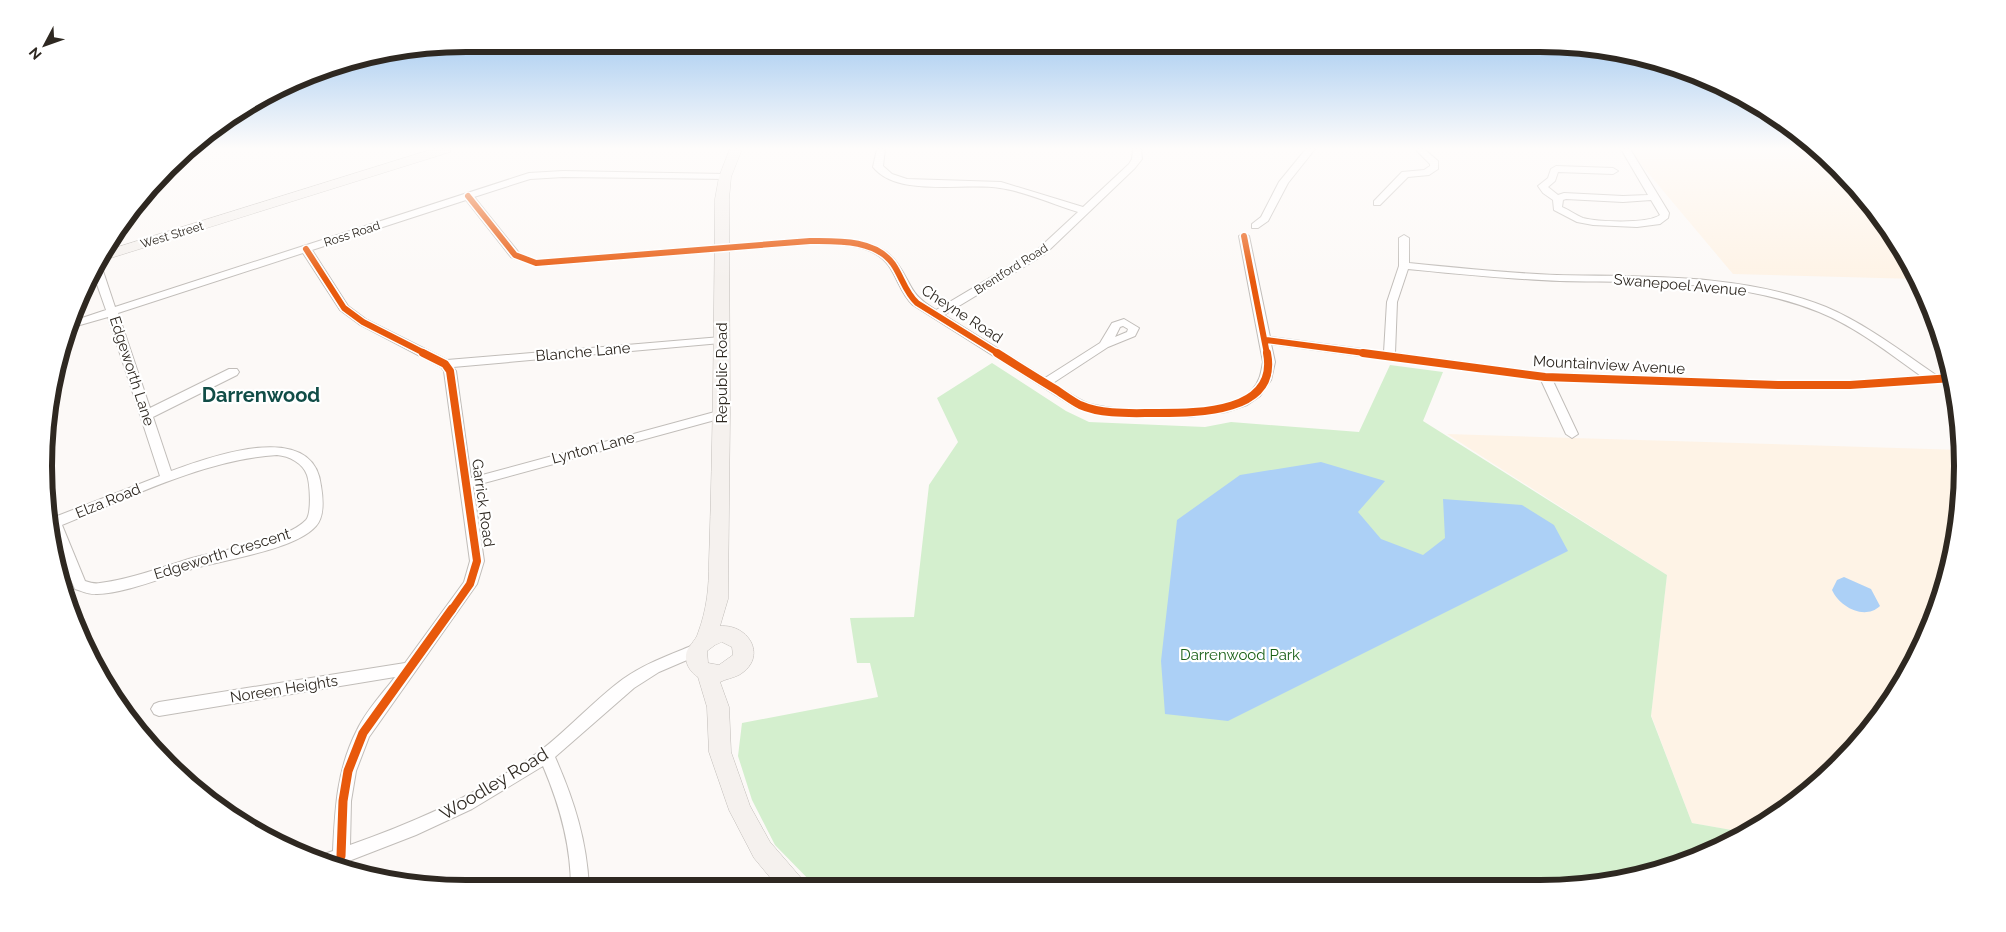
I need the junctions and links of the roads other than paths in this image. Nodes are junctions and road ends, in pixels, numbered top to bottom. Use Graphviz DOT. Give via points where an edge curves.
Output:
graph roads {
  1 [pos="308,192"];
  2 [pos="478,192"];
  3 [pos="723,192"];
  4 [pos="1025,192"];
  5 [pos="1105,192"];
  6 [pos="1279,192"];
  7 [pos="1388,192"];
  8 [pos="1549,192"];
  9 [pos="1651,192"];
  10 [pos="468,196"];
  11 [pos="1558,198"];
  12 [pos="1654,198"];
  13 [pos="1377,204"];
  14 [pos="1086,211"];
  15 [pos="1255,226"];
  16 [pos="1244,236"];
  17 [pos="1404,238"];
  18 [pos="723,248"];
  19 [pos="306,249"];
  20 [pos="111,254"];
  21 [pos="1404,266"];
  22 [pos="100,275"];
  23 [pos="113,312"];
  24 [pos="936,315"];
  25 [pos="78,323"];
  26 [pos="721,340"];
  27 [pos="1266,340"];
  28 [pos="1104,345"];
  29 [pos="1389,356"];
  30 [pos="446,364"];
  31 [pos="233,372"];
  32 [pos="1545,377"];
  33 [pos="1944,378"];
  34 [pos="1933,379"];
  35 [pos="1046,383"];
  36 [pos="722,414"];
  37 [pos="146,415"];
  38 [pos="1572,434"];
  39 [pos="167,478"];
  40 [pos="465,484"];
  41 [pos="56,522"];
  42 [pos="59,542"];
  43 [pos="718,599"];
  44 [pos="733,636"];
  45 [pos="702,657"];
  46 [pos="410,668"];
  47 [pos="731,669"];
  48 [pos="718,707"];
  49 [pos="159,709"];
  50 [pos="546,755"];
  51 [pos="341,856"];
  52 [pos="334,858"];
  53 [pos="580,880"];
  54 [pos="787,880"];
  1 -- 20 [label="main road, West Street"];
  2 -- 10 [label="street, Ross Road"];
  3 -- 18 [label="main road, Republic Road"];
  4 -- 14 [label="street"];
  5 -- 14 [label="street, Brentford Road"];
  6 -- 15 [label="street" via="1265,219"];
  7 -- 13 [label="street"];
  8 -- 11 [label="street"];
  9 -- 12 [label="street"];
  10 -- 18 [label="street, Cheyne Road" via="515,255 531,262"];
  10 -- 19 [label="street, Ross Road"];
  11 -- 12 [label="street" via="1572,195"];
  11 -- 12 [label="street" via="1557,208 1580,220 1634,224 1657,222 1664,218"];
  14 -- 24 [label="street, Brentford Road" via="1041,252"];
  16 -- 27 [label="street, Cheyne Road"];
  17 -- 21 [label="street"];
  18 -- 24 [label="street, Cheyne Road" via="810,241 834,241 869,248 890,260 910,298"];
  18 -- 26 [label="main road, Republic Road"];
  19 -- 23 [label="street, Ross Road"];
  19 -- 30 [label="street" via="344,308 371,326"];
  21 -- 29 [label="street" via="1392,302"];
  21 -- 34 [label="street, Swanepoel Avenue" via="1500,275 1676,281 1772,294 1814,306 1848,321"];
  22 -- 23 [label="street, Edgeworth Lane"];
  23 -- 25 [label="street, Ross Road"];
  23 -- 37 [label="street, Edgeworth Lane"];
  24 -- 35 [label="street, Cheyne Road"];
  26 -- 30 [label="street, Blanche Lane"];
  26 -- 36 [label="main road, Republic Road"];
  27 -- 29 [label="street, Mountainview Avenue"];
  27 -- 35 [label="street, Cheyne Road" via="1269,371 1262,385 1238,404 1211,412 1097,410 1080,405"];
  28 -- 35 [label="street"];
  29 -- 32 [label="street, Mountainview Avenue"];
  30 -- 40 [label="street, Garrick Road" via="452,378"];
  31 -- 37 [label="street"];
  32 -- 34 [label="street, Mountainview Avenue" via="1778,386"];
  32 -- 38 [label="street"];
  33 -- 34 [label="street, Mountainview Avenue"];
  36 -- 40 [label="street, Lynton Lane"];
  36 -- 43 [label="main road, Republic Road"];
  37 -- 39 [label="street, Edgeworth Lane"];
  39 -- 41 [label="street, Elza Road"];
  39 -- 42 [label="street, Edgeworth Crescent" via="221,458 283,451 303,461 313,475 315,517 301,530 264,544 92,589 78,582"];
  40 -- 46 [label="street, Garrick Road" via="476,552 475,572 461,598"];
  43 -- 44 [label="main road, Republic Road"];
  43 -- 45 [label="main road, Republic Road"];
  44 -- 45 [label="main road" via="722,634"];
  44 -- 47 [label="main road" via="743,644 744,652"];
  45 -- 47 [label="main road" via="716,674"];
  45 -- 48 [label="main road"];
  45 -- 50 [label="street, Woodley Road" via="673,660 640,676"];
  46 -- 49 [label="street, Noreen Heights"];
  46 -- 51 [label="street, Garrick Road" via="369,722 355,750 343,801"];
  47 -- 48 [label="main road"];
  48 -- 54 [label="main road" via="720,752 740,810 762,850"];
  50 -- 51 [label="street, Woodley Road" via="450,813"];
  50 -- 53 [label="street" via="570,818"];
  51 -- 52 [label="street, Woodley Road"];
}
